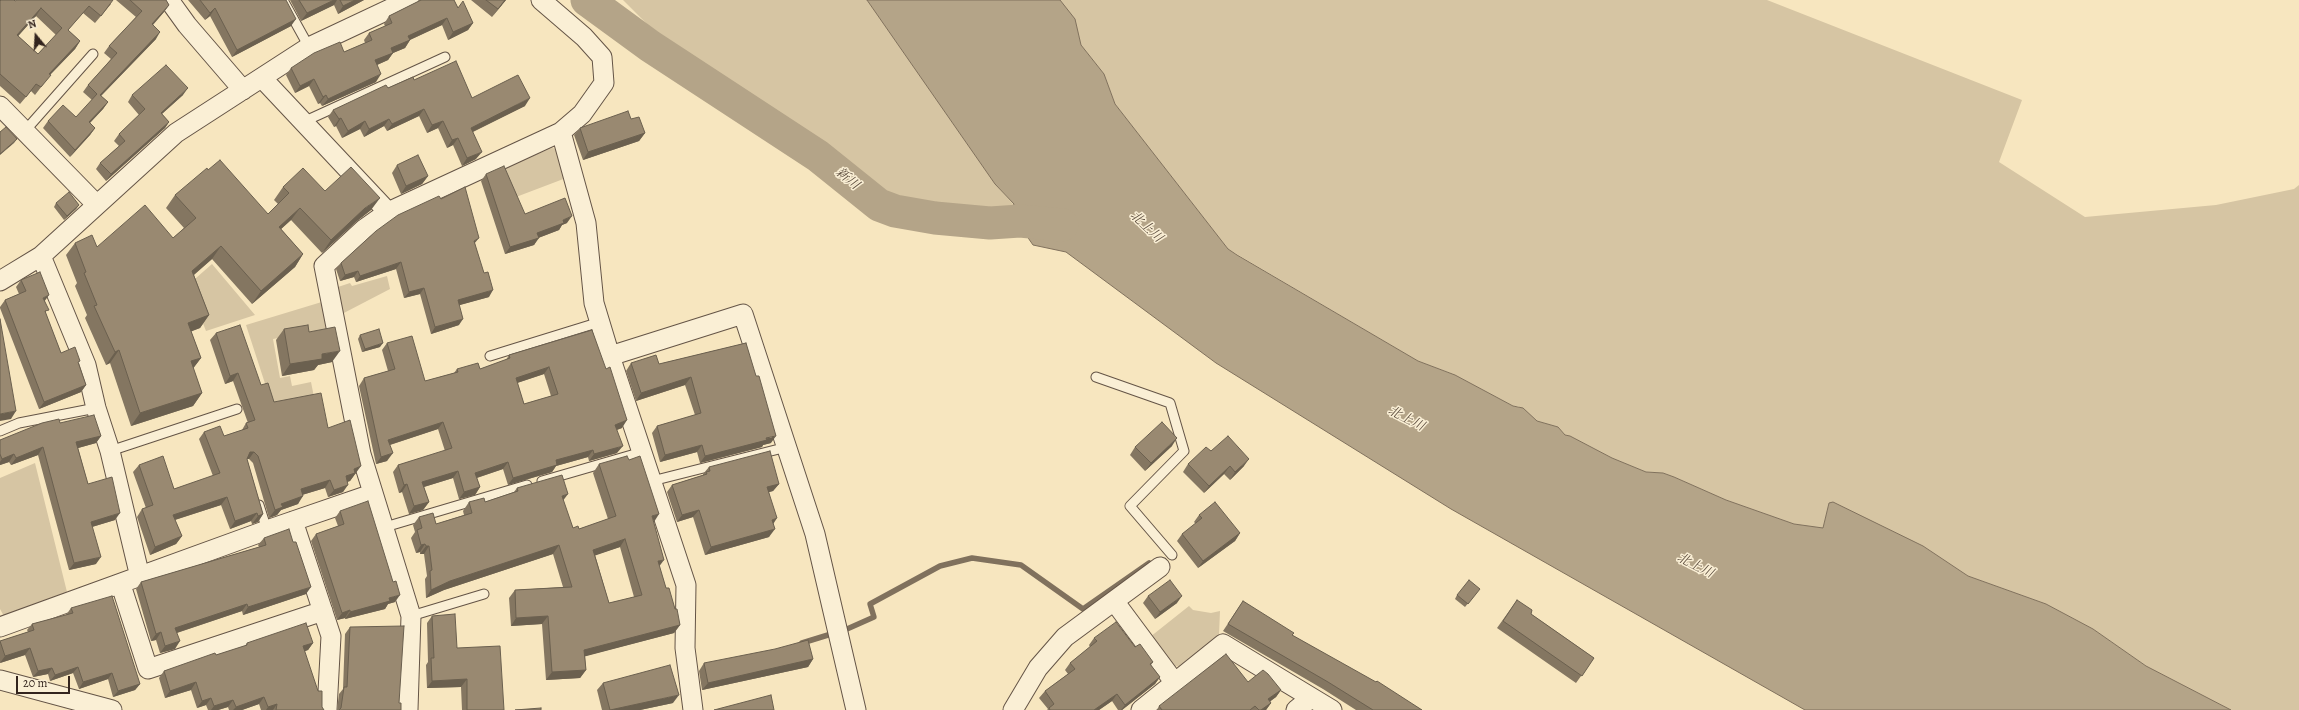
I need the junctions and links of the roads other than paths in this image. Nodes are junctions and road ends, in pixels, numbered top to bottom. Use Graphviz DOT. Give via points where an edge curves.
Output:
graph roads {
  1 [pos="169,0"];
  2 [pos="283,0"];
  3 [pos="409,0"];
  4 [pos="541,0"];
  5 [pos="384,5"];
  6 [pos="309,47"];
  7 [pos="93,54"];
  8 [pos="445,56"];
  9 [pos="262,78"];
  10 [pos="243,90"];
  11 [pos="0,106"];
  12 [pos="303,122"];
  13 [pos="24,132"];
  14 [pos="561,132"];
  15 [pos="97,205"];
  16 [pos="388,212"];
  17 [pos="41,256"];
  18 [pos="0,281"];
  19 [pos="600,322"];
  20 [pos="490,356"];
  21 [pos="610,356"];
  22 [pos="1096,376"];
  23 [pos="96,408"];
  24 [pos="237,409"];
  25 [pos="0,431"];
  26 [pos="786,447"];
  27 [pos="110,451"];
  28 [pos="642,452"];
  29 [pos="652,481"];
  30 [pos="256,494"];
  31 [pos="372,494"];
  32 [pos="293,521"];
  33 [pos="385,527"];
  34 [pos="267,530"];
  35 [pos="1166,561"];
  36 [pos="140,577"];
  37 [pos="120,585"];
  38 [pos="484,594"];
  39 [pos="1114,601"];
  40 [pos="323,611"];
  41 [pos="411,616"];
  42 [pos="0,627"];
  43 [pos="0,680"];
  44 [pos="1175,683"];
  45 [pos="1311,698"];
  46 [pos="112,710"];
  47 [pos="327,710"];
  48 [pos="408,710"];
  49 [pos="693,710"];
  50 [pos="856,710"];
  51 [pos="1013,710"];
  52 [pos="1140,710"];
  53 [pos="1296,710"];
  54 [pos="1332,710"];
  1 -- 10 [label="street"];
  2 -- 6 [label="lane"];
  3 -- 5 [label="street"];
  4 -- 14 [label="street" via="584,37 602,57 604,83 582,114"];
  5 -- 6 [label="street"];
  6 -- 9 [label="street"];
  7 -- 13 [label="lane"];
  8 -- 12 [label="lane"];
  9 -- 10 [label="street"];
  9 -- 12 [label="street"];
  10 -- 15 [label="street" via="176,133"];
  11 -- 13 [label="street"];
  12 -- 16 [label="street"];
  13 -- 15 [label="street"];
  14 -- 16 [label="street"];
  14 -- 19 [label="street" via="586,222 594,303"];
  15 -- 17 [label="street"];
  16 -- 31 [label="street" via="364,229 324,266"];
  17 -- 18 [label="street"];
  17 -- 23 [label="street" via="86,365"];
  19 -- 20 [label="lane"];
  19 -- 21 [label="street"];
  21 -- 26 [label="street" via="743,314"];
  21 -- 28 [label="street"];
  22 -- 35 [label="lane" via="1170,403 1184,451 1130,506"];
  23 -- 25 [label="lane" via="20,423"];
  23 -- 27 [label="street"];
  24 -- 27 [label="lane"];
  26 -- 29 [label="lane"];
  26 -- 50 [label="street" via="815,534"];
  27 -- 36 [label="street"];
  28 -- 29 [label="street"];
  28 -- 33 [label="lane"];
  29 -- 49 [label="street" via="686,585 685,648"];
  30 -- 34 [label="lane"];
  31 -- 32 [label="street"];
  31 -- 33 [label="street"];
  32 -- 34 [label="street"];
  32 -- 40 [label="street"];
  33 -- 41 [label="street"];
  34 -- 36 [label="street"];
  35 -- 39 [label="street"];
  36 -- 37 [label="street"];
  37 -- 40 [label="street" via="148,670"];
  37 -- 42 [label="street"];
  38 -- 41 [label="lane"];
  39 -- 44 [label="street"];
  39 -- 51 [label="street" via="1065,637 1038,668"];
  40 -- 47 [label="street" via="331,636"];
  41 -- 48 [label="street"];
  43 -- 46 [label="street"];
  44 -- 45 [label="street" via="1223,644"];
  44 -- 52 [label="street"];
  45 -- 53 [label="street"];
  45 -- 54 [label="street"];
}
